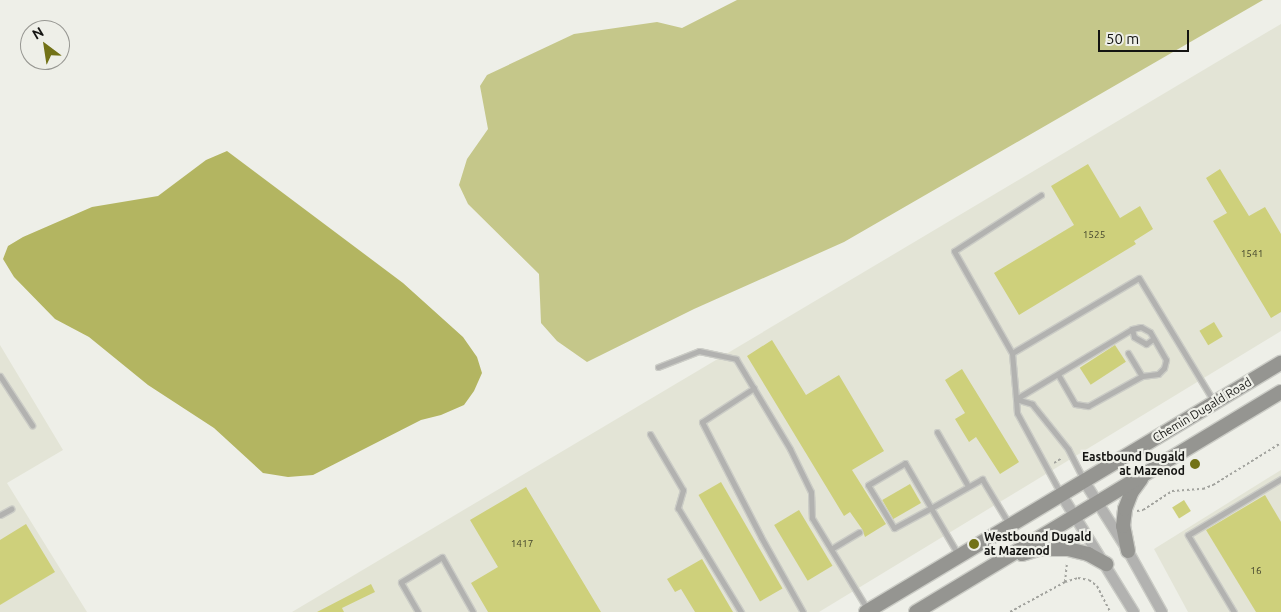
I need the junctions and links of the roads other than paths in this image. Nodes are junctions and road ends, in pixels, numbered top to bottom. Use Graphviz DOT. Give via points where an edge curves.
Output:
graph roads {
  1 [pos="1041,195"];
  2 [pos="1132,329"];
  3 [pos="1153,339"];
  4 [pos="1012,353"];
  5 [pos="1128,353"];
  6 [pos="1281,363"];
  7 [pos="658,367"];
  8 [pos="1058,374"];
  9 [pos="0,376"];
  10 [pos="1142,376"];
  11 [pos="754,388"];
  12 [pos="1281,392"];
  13 [pos="1016,399"];
  14 [pos="1214,403"];
  15 [pos="32,425"];
  16 [pos="937,432"];
  17 [pos="650,434"];
  18 [pos="1145,474"];
  19 [pos="1281,479"];
  20 [pos="1084,481"];
  21 [pos="968,486"];
  22 [pos="1061,494"];
  23 [pos="1098,502"];
  24 [pos="11,508"];
  25 [pos="931,508"];
  26 [pos="0,515"];
  27 [pos="1076,516"];
  28 [pos="1010,525"];
  29 [pos="859,532"];
  30 [pos="831,549"];
  31 [pos="1128,551"];
  32 [pos="959,556"];
  33 [pos="1002,560"];
  34 [pos="1106,564"];
  35 [pos="867,611"];
  36 [pos="418,612"];
  37 [pos="473,612"];
  38 [pos="741,612"];
  39 [pos="803,612"];
  40 [pos="916,612"];
  41 [pos="1134,612"];
  42 [pos="1162,612"];
  43 [pos="1234,612"];
  1 -- 4 [label="lane" via="954,251"];
  2 -- 3 [label="lane" via="1141,327 1150,332"];
  2 -- 3 [label="lane" via="1134,337 1146,344"];
  2 -- 8 [label="lane"];
  3 -- 10 [label="lane" via="1166,360 1164,368 1158,374"];
  4 -- 13 [label="lane"];
  4 -- 14 [label="lane" via="1139,278"];
  5 -- 10 [label="lane"];
  6 -- 14 [label="main road, Chemin Dugald Road"];
  7 -- 11 [label="lane" via="699,351 736,359"];
  8 -- 10 [label="lane" via="1076,404 1088,406"];
  8 -- 13 [label="lane"];
  9 -- 15 [label="lane"];
  11 -- 30 [label="lane" via="807,483 811,492 812,518"];
  11 -- 39 [label="lane" via="702,422"];
  12 -- 18 [label="main road, Chemin Dugald Road"];
  13 -- 20 [label="lane" via="1032,404 1068,449"];
  13 -- 22 [label="lane" via="1017,413"];
  14 -- 20 [label="main road, Chemin Dugald Road"];
  16 -- 21 [label="lane"];
  17 -- 38 [label="lane" via="683,490 678,508"];
  18 -- 23 [label="main road, Chemin Dugald Road"];
  18 -- 31 [label="main road" via="1131,493 1126,509 1123,526"];
  19 -- 43 [label="lane" via="1188,535"];
  20 -- 22 [label="main road, Chemin Dugald Road"];
  20 -- 23 [label="street"];
  21 -- 25 [label="lane"];
  21 -- 28 [label="lane" via="982,479"];
  22 -- 27 [label="street"];
  22 -- 28 [label="main road, Chemin Dugald Road"];
  23 -- 27 [label="main road, Chemin Dugald Road"];
  23 -- 31 [label="street"];
  24 -- 26 [label="lane"];
  25 -- 25 [label="lane" via="905,463 868,485 894,528"];
  25 -- 32 [label="lane"];
  27 -- 33 [label="main road, Chemin Dugald Road"];
  27 -- 34 [label="street"];
  28 -- 32 [label="main road, Chemin Dugald Road"];
  29 -- 30 [label="lane"];
  30 -- 35 [label="lane"];
  31 -- 42 [label="street"];
  32 -- 35 [label="main road, Chemin Dugald Road"];
  33 -- 34 [label="main road" via="1038,549 1068,549 1088,554"];
  33 -- 40 [label="main road, Chemin Dugald Road"];
  34 -- 41 [label="street"];
  36 -- 37 [label="lane" via="401,582 442,557"];
}
